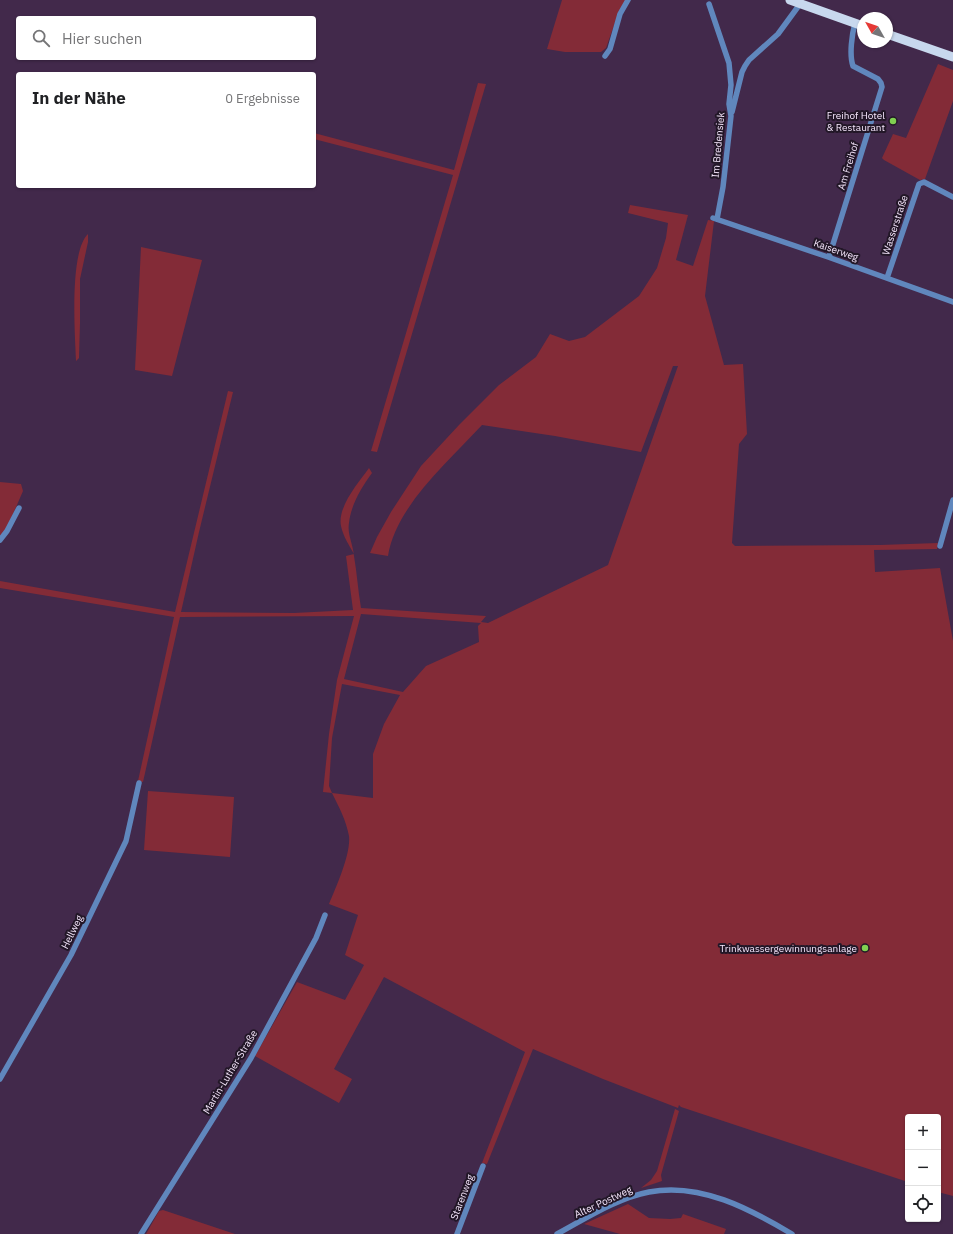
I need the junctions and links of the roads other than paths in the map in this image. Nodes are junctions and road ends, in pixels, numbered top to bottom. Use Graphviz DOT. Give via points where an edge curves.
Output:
graph roads {
  1 [pos="628,0"];
  2 [pos="790,0"];
  3 [pos="709,4"];
  4 [pos="800,4"];
  5 [pos="857,24"];
  6 [pos="857,28"];
  7 [pos="893,36"];
  8 [pos="605,56"];
  9 [pos="953,57"];
  10 [pos="731,116"];
  11 [pos="953,197"];
  12 [pos="715,218"];
  13 [pos="829,257"];
  14 [pos="887,278"];
  15 [pos="953,302"];
  16 [pos="953,500"];
  17 [pos="19,508"];
  18 [pos="0,540"];
  19 [pos="940,546"];
  20 [pos="139,784"];
  21 [pos="325,915"];
  22 [pos="0,1079"];
  23 [pos="483,1166"];
  24 [pos="141,1234"];
  25 [pos="457,1234"];
  26 [pos="557,1234"];
  27 [pos="792,1234"];
  1 -- 8 [label="street" via="620,14 610,49"];
  2 -- 4 [label="main road"];
  3 -- 10 [label="street, Im Bredensiek" via="729,63"];
  4 -- 5 [label="main road"];
  4 -- 10 [label="street" via="778,34 745,66"];
  6 -- 13 [label="street, Am Freihof" via="852,37 853,66 878,79 882,88"];
  7 -- 9 [label="main road"];
  10 -- 12 [label="street, Im Bredensiek" via="723,187"];
  11 -- 14 [label="street, Wasserstraße" via="924,182 919,184"];
  12 -- 13 [label="street, Kaiserweg"];
  13 -- 14 [label="street, Kaiserweg"];
  14 -- 15 [label="street, Kaiserweg"];
  16 -- 19 [label="street"];
  17 -- 18 [label="street" via="8,531"];
  20 -- 22 [label="street, Hellweg" via="126,841 71,955"];
  21 -- 24 [label="street, Martin-Luther-Straße" via="316,938 251,1058"];
  23 -- 25 [label="street, Starenweg"];
  26 -- 27 [label="street, Alter Postweg" via="602,1210 636,1196 656,1191 679,1190 736,1204"];
}
